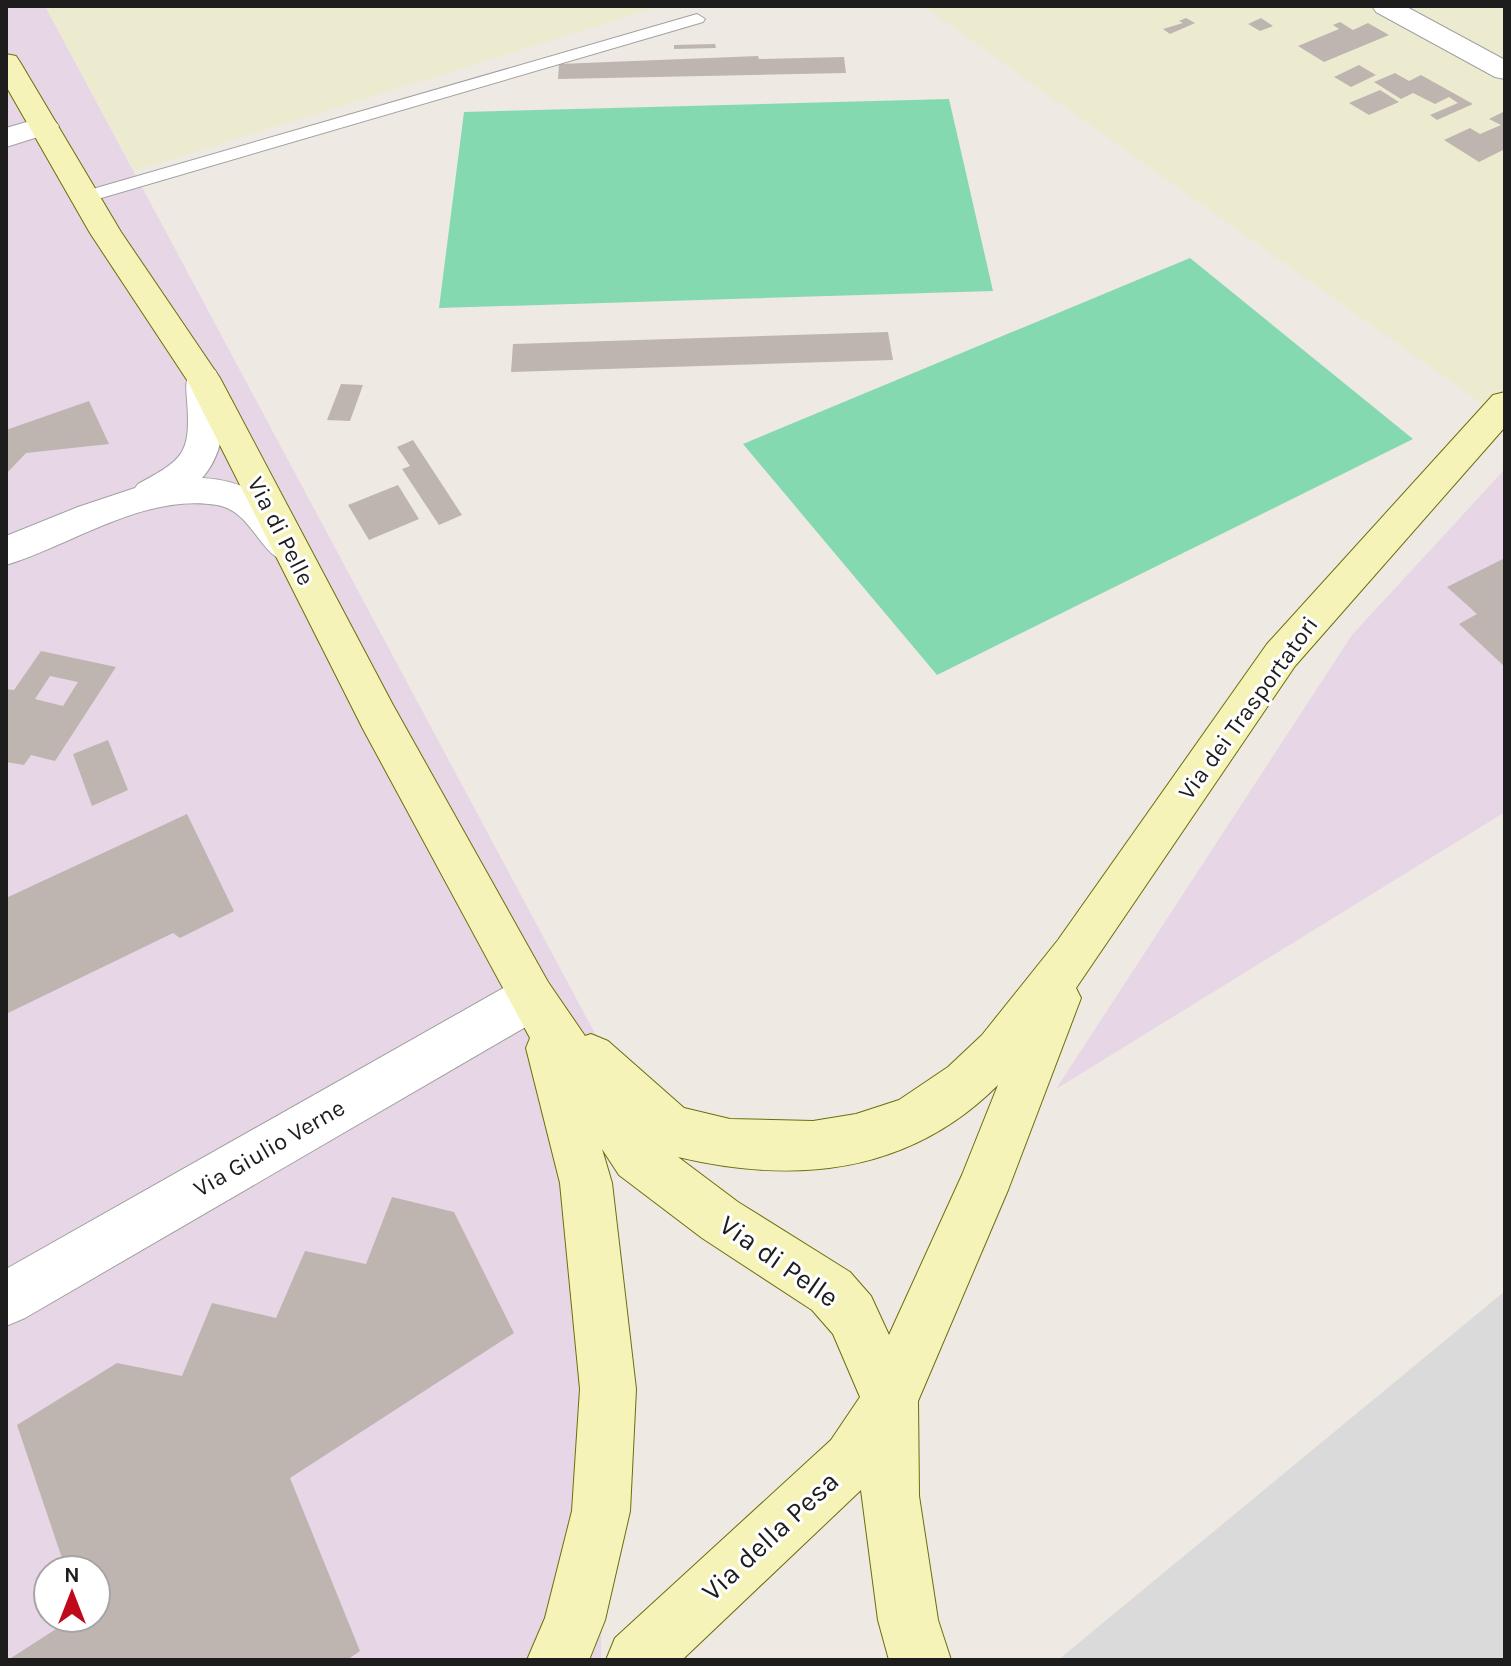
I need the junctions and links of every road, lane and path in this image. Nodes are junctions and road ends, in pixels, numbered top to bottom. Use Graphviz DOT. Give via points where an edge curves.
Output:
graph roads {
  1 [pos="1385,6"];
  2 [pos="697,19"];
  3 [pos="6,62"];
  4 [pos="1505,71"];
  5 [pos="44,126"];
  6 [pos="6,138"];
  7 [pos="85,197"];
  8 [pos="203,378"];
  9 [pos="1505,404"];
  10 [pos="131,504"];
  11 [pos="6,551"];
  12 [pos="296,561"];
  13 [pos="1074,955"];
  14 [pos="536,1004"];
  15 [pos="6,1299"];
  16 [pos="890,1401"];
  17 [pos="558,1660"];
  18 [pos="637,1660"];
  19 [pos="920,1660"];
  1 -- 4 [label="street"];
  2 -- 7 [label="lane"];
  3 -- 5 [label="street, Via di Pelle"];
  5 -- 6 [label="street"];
  5 -- 7 [label="street, Via di Pelle"];
  7 -- 8 [label="street, Via di Pelle"];
  8 -- 10 [label="street" via="208,412 203,450 183,475"];
  8 -- 12 [label="street, Via di Pelle"];
  9 -- 13 [label="street, Via dei Trasportatori" via="1281,655"];
  10 -- 11 [label="street"];
  10 -- 12 [label="street" via="192,489 232,495 264,517"];
  12 -- 14 [label="street, Via di Pelle"];
  13 -- 14 [label="street, Via dei Trasportatori" via="999,1051 965,1084 913,1120 856,1139 813,1146 730,1144 671,1130"];
  13 -- 16 [label="street, Via dei Trasportatori" via="982,1190"];
  14 -- 15 [label="street, Via Giulio Verne"];
  14 -- 16 [label="street, Via di Pelle" via="637,1157 720,1220 831,1291 852,1315"];
  14 -- 17 [label="street, Via di Pelle" via="586,1183 608,1389 601,1511 575,1620"];
  16 -- 18 [label="street, Via della Pesa" via="851,1460"];
  16 -- 19 [label="street, Via di Pelle" via="890,1496 908,1620"];
}
